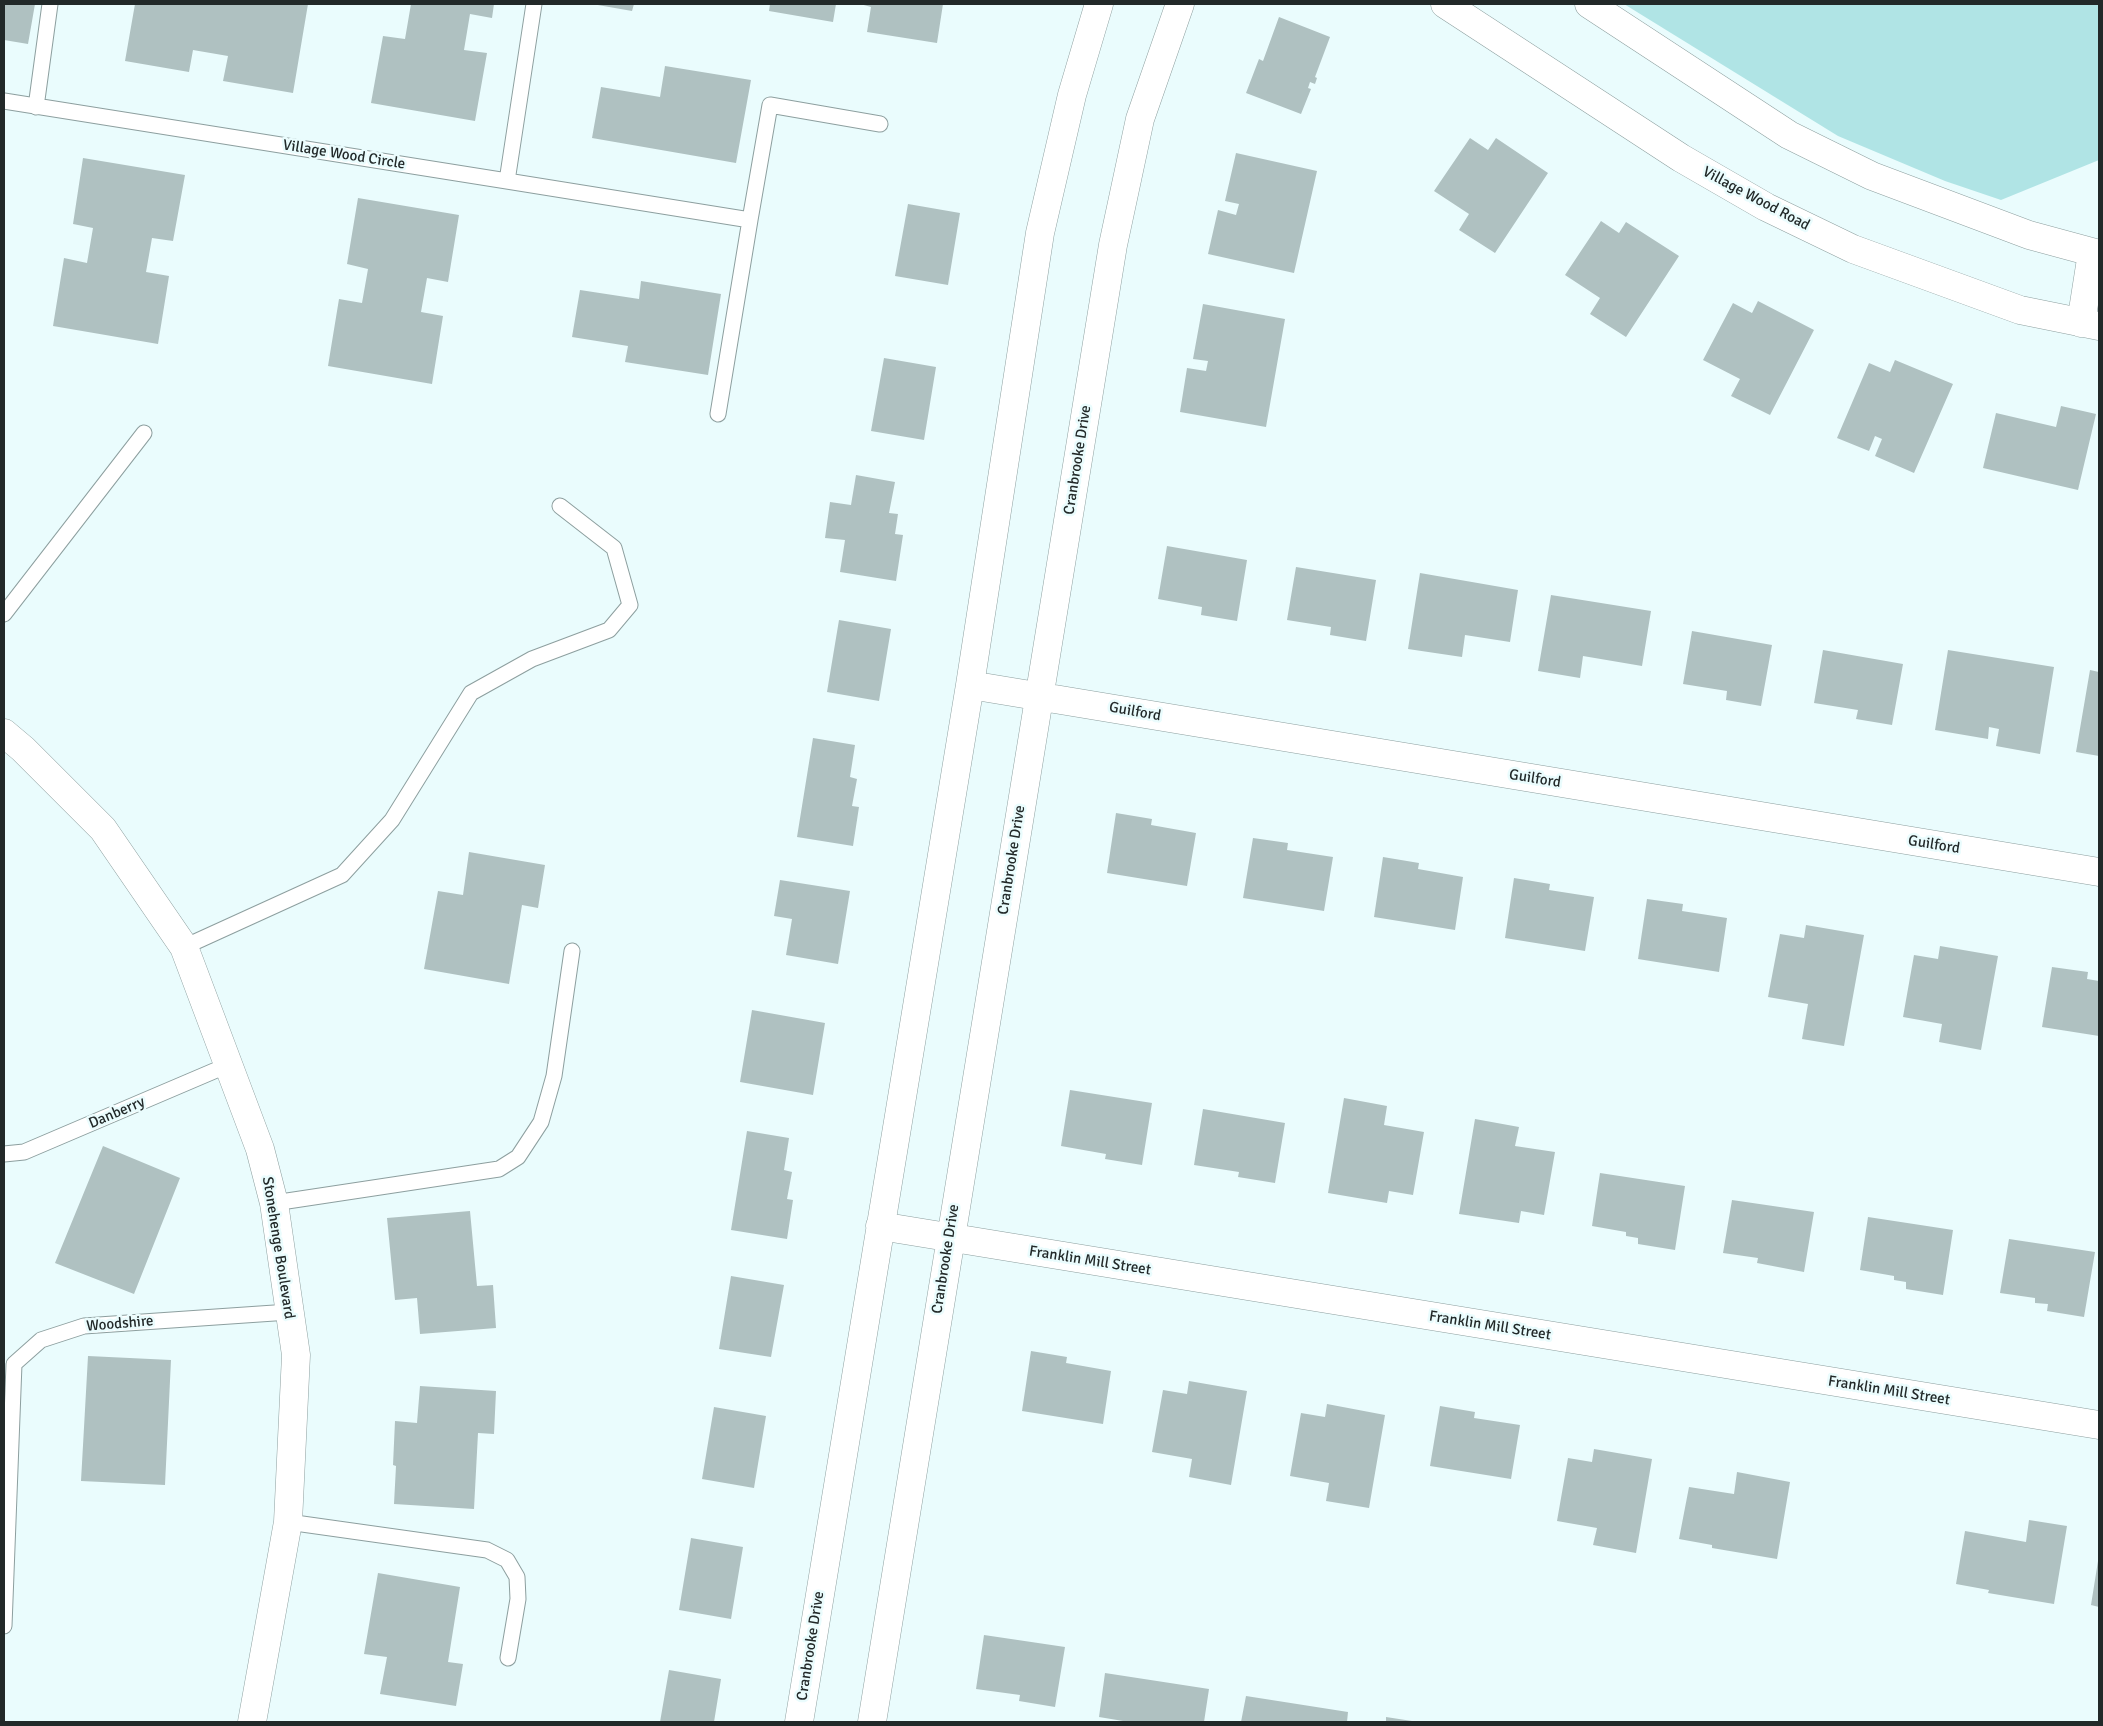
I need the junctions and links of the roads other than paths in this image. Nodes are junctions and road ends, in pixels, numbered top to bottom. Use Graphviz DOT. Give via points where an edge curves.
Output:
graph roads {
  1 [pos="50,4"];
  2 [pos="534,4"];
  3 [pos="1099,4"];
  4 [pos="1180,4"];
  5 [pos="1445,4"];
  6 [pos="1589,4"];
  7 [pos="4,101"];
  8 [pos="36,106"];
  9 [pos="880,124"];
  10 [pos="507,181"];
  11 [pos="750,220"];
  12 [pos="2096,253"];
  13 [pos="2090,325"];
  14 [pos="718,414"];
  15 [pos="144,433"];
  16 [pos="560,506"];
  17 [pos="4,614"];
  18 [pos="970,685"];
  19 [pos="1039,696"];
  20 [pos="4,733"];
  21 [pos="2099,872"];
  22 [pos="184,947"];
  23 [pos="572,951"];
  24 [pos="228,1065"];
  25 [pos="4,1154"];
  26 [pos="274,1203"];
  27 [pos="880,1226"];
  28 [pos="950,1238"];
  29 [pos="289,1312"];
  30 [pos="2099,1425"];
  31 [pos="288,1522"];
  32 [pos="4,1626"];
  33 [pos="508,1658"];
  34 [pos="252,1722"];
  35 [pos="799,1722"];
  36 [pos="872,1722"];
  1 -- 8 [label="lane"];
  2 -- 10 [label="lane"];
  3 -- 18 [label="street, Cranbrooke Drive" via="1072,95 1040,233"];
  4 -- 19 [label="street, Cranbrooke Drive" via="1140,119 1113,245"];
  5 -- 13 [label="street, Village Wood Road" via="1681,158 1766,207 1872,256 2020,310"];
  6 -- 12 [label="street" via="1788,135 1872,176 2029,235"];
  7 -- 8 [label="lane, Village Wood Circle"];
  8 -- 10 [label="lane, Village Wood Circle"];
  9 -- 11 [label="lane" via="770,105"];
  10 -- 11 [label="lane, Village Wood Circle"];
  11 -- 14 [label="lane"];
  12 -- 13 [label="street"];
  15 -- 17 [label="lane"];
  16 -- 22 [label="lane" via="614,548 630,605 609,630 532,659 471,693 392,820 342,876"];
  18 -- 19 [label="street, Guilford"];
  18 -- 27 [label="street, Cranbrooke Drive"];
  19 -- 21 [label="street, Guilford"];
  19 -- 28 [label="street, Cranbrooke Drive"];
  20 -- 22 [label="street, Stonehenge Boulevard" via="103,829"];
  22 -- 24 [label="street, Stonehenge Boulevard"];
  23 -- 26 [label="lane" via="554,1076 541,1122 518,1156 499,1169"];
  24 -- 25 [label="lane, Danberry" via="24,1152"];
  24 -- 26 [label="street, Stonehenge Boulevard" via="260,1149"];
  26 -- 29 [label="street, Stonehenge Boulevard"];
  27 -- 28 [label="street, Franklin Mill Street"];
  27 -- 35 [label="street, Cranbrooke Drive"];
  28 -- 30 [label="street, Franklin Mill Street"];
  28 -- 36 [label="street, Cranbrooke Drive"];
  29 -- 31 [label="street, Stonehenge Boulevard" via="296,1355"];
  29 -- 32 [label="lane, Woodshire" via="84,1326 40,1340 14,1364"];
  31 -- 33 [label="lane" via="487,1550 507,1560 517,1577 518,1599"];
  31 -- 34 [label="street, Stonehenge Boulevard"];
}
